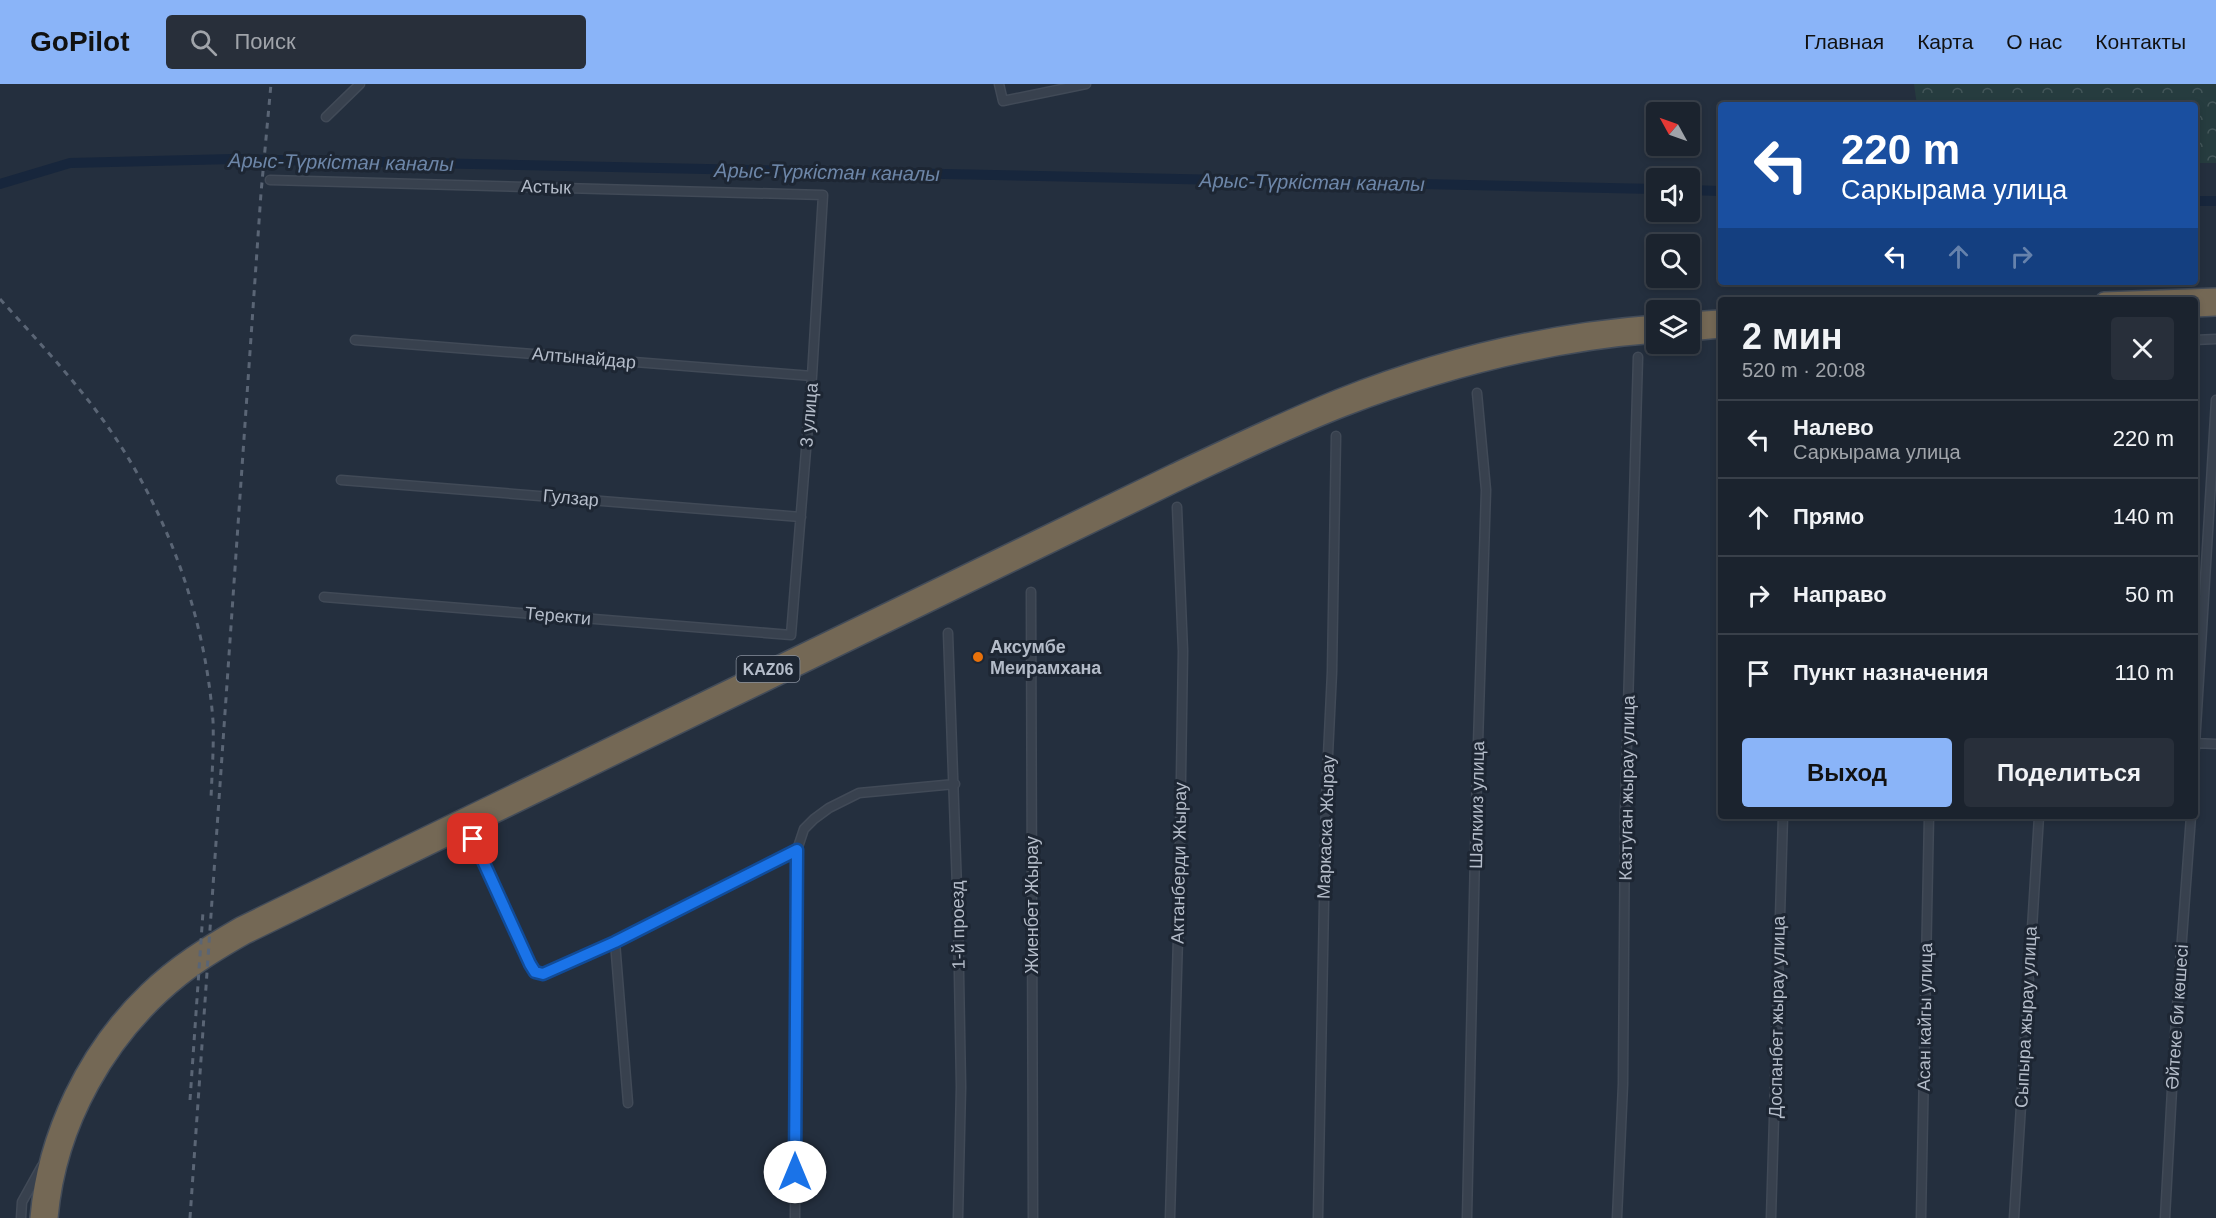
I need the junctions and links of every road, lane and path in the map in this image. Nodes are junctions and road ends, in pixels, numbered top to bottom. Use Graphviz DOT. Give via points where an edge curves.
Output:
graph roads {
  1 [pos="360,84"];
  2 [pos="999,84"];
  3 [pos="1086,84"];
  4 [pos="326,117"];
  5 [pos="270,180"];
  6 [pos="823,195"];
  7 [pos="2216,296"];
  8 [pos="2188,297"];
  9 [pos="2216,308"];
  10 [pos="2198,309"];
  11 [pos="1718,318"];
  12 [pos="1700,319"];
  13 [pos="1646,324"];
  14 [pos="1718,330"];
  15 [pos="1700,332"];
  16 [pos="1646,336"];
  17 [pos="2216,339"];
  18 [pos="355,340"];
  19 [pos="2198,340"];
  20 [pos="1638,357"];
  21 [pos="812,376"];
  22 [pos="1477,393"];
  23 [pos="2216,400"];
  24 [pos="1336,436"];
  25 [pos="341,480"];
  26 [pos="1177,507"];
  27 [pos="801,517"];
  28 [pos="1030,592"];
  29 [pos="324,597"];
  30 [pos="948,633"];
  31 [pos="791,635"];
  32 [pos="2198,694"];
  33 [pos="2198,743"];
  34 [pos="2216,744"];
  35 [pos="955,784"];
  36 [pos="1784,819"];
  37 [pos="1929,819"];
  38 [pos="2039,819"];
  39 [pos="2191,819"];
  40 [pos="468,828"];
  41 [pos="797,850"];
  42 [pos="615,942"];
  43 [pos="628,1103"];
  44 [pos="53,1144"];
  45 [pos="21,1218"];
  46 [pos="38,1218"];
  47 [pos="50,1218"];
  48 [pos="795,1218"];
  49 [pos="958,1218"];
  50 [pos="1033,1218"];
  51 [pos="1170,1218"];
  52 [pos="1318,1218"];
  53 [pos="1467,1218"];
  54 [pos="1617,1218"];
  55 [pos="1771,1218"];
  56 [pos="1921,1218"];
  57 [pos="2014,1218"];
  58 [pos="2165,1218"];
  1 -- 4 [label="street"];
  2 -- 3 [label="street" via="1003,101"];
  5 -- 6 [label="street, Астык"];
  6 -- 21 [label="street, 3 улица"];
  7 -- 8 [label="highway"];
  9 -- 10 [label="highway"];
  11 -- 12 [label="highway"];
  13 -- 44 [label="highway, KАZ06" via="1556,334 1476,353 1408,372 1317,406 1173,472 240,925 173,968 118,1023 75,1088"];
  14 -- 15 [label="highway"];
  16 -- 40 [label="highway, KАZ06" via="1558,346 1412,384 1344,408 1178,483"];
  17 -- 19 [label="street"];
  18 -- 21 [label="street, Алтынайдар"];
  20 -- 54 [label="street, Казтуган жырау улица"];
  21 -- 27 [label="street, 3 улица"];
  22 -- 53 [label="street, Шалкииз улица" via="1486,490"];
  23 -- 32 [label="street"];
  24 -- 52 [label="street, Маркаска Жырау"];
  25 -- 27 [label="street, Гулзар"];
  26 -- 51 [label="street, Актанберди Жырау" via="1183,651"];
  27 -- 31 [label="street, 3 улица"];
  28 -- 50 [label="street, Жиенбет Жырау"];
  29 -- 31 [label="street, Теректи"];
  30 -- 35 [label="street, 1-й проезд"];
  33 -- 34 [label="street"];
  35 -- 41 [label="street" via="859,793 814,819 804,829"];
  35 -- 49 [label="street, 1-й проезд" via="961,1087"];
  36 -- 55 [label="street, Доспанбет жырау улица"];
  37 -- 56 [label="street, Асан кайгы улица"];
  38 -- 57 [label="street, Сыпыра жырау улица"];
  39 -- 58 [label="street, Әйтеке би көшесі"];
  40 -- 42 [label="street" via="535,972 543,974"];
  40 -- 47 [label="highway, KАZ06" via="246,936 208,958 154,1001 110,1054 86,1094 59,1168"];
  41 -- 42 [label="street"];
  41 -- 48 [label="street"];
  42 -- 43 [label="street"];
  44 -- 45 [label="street" via="22,1202"];
  44 -- 46 [label="highway, KАZ06"];
}
